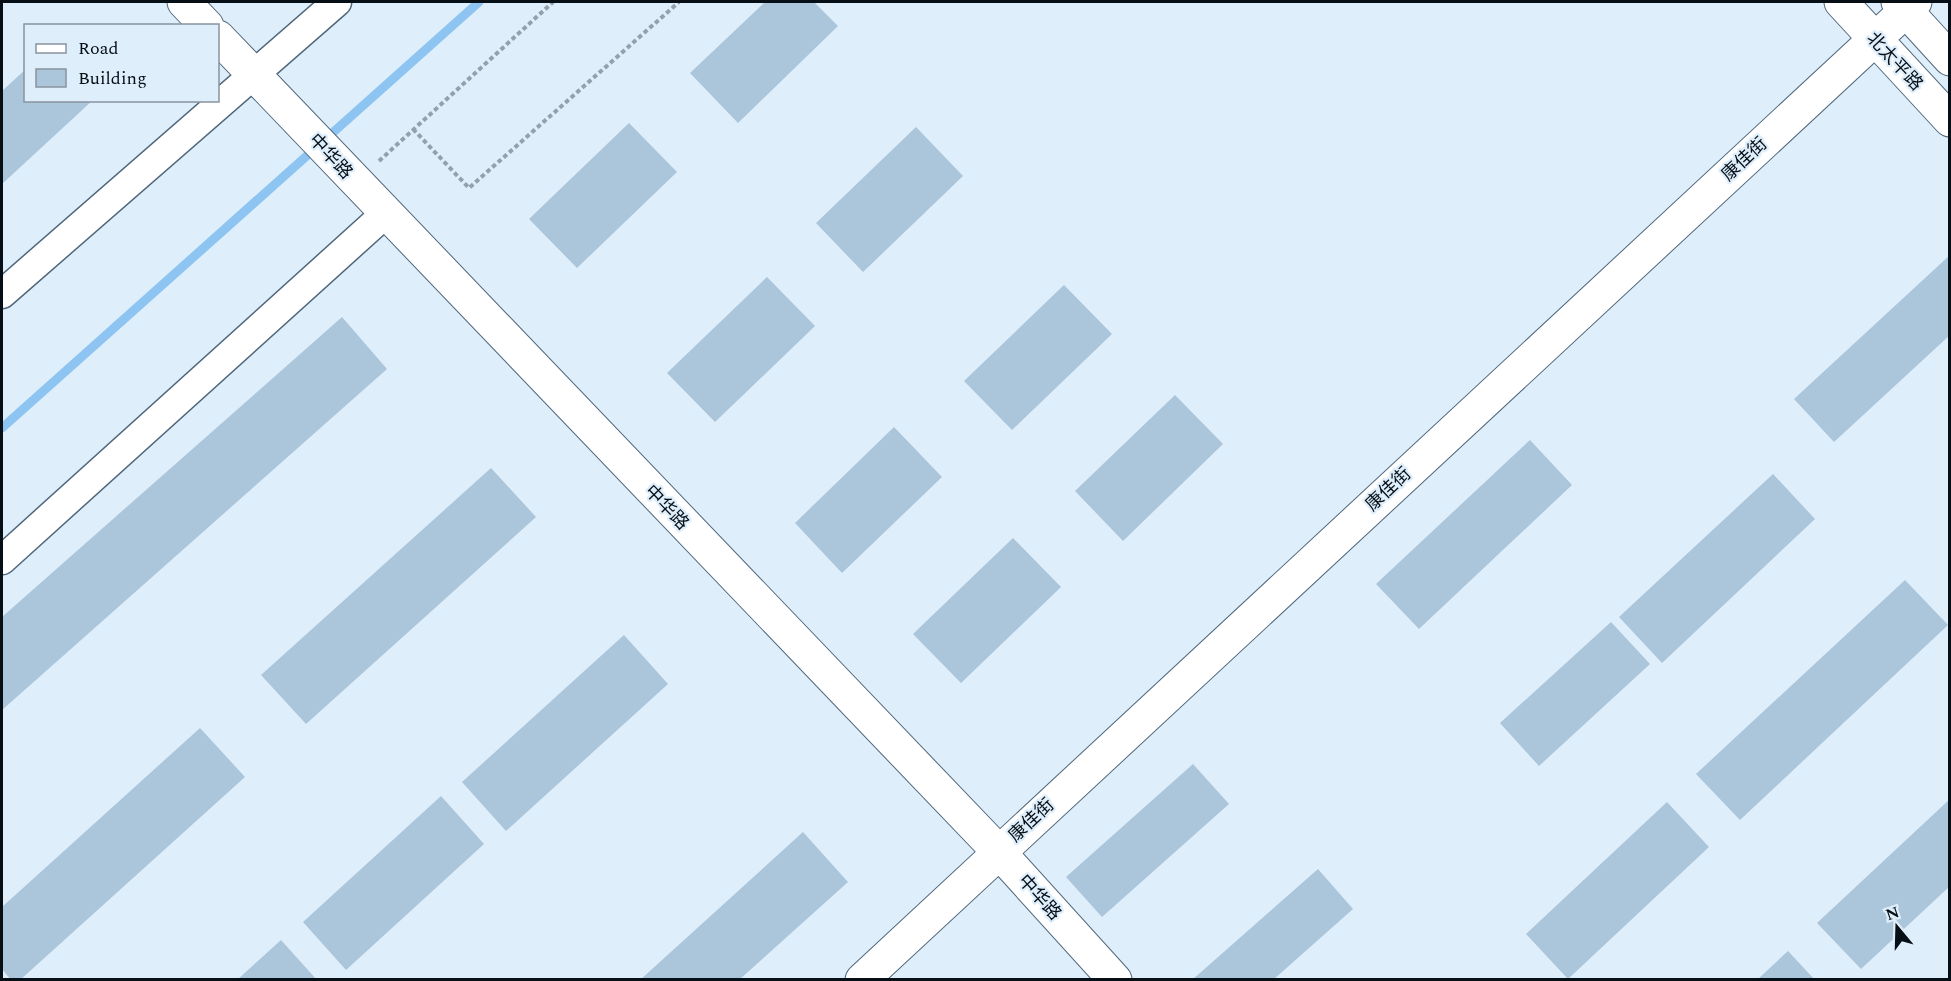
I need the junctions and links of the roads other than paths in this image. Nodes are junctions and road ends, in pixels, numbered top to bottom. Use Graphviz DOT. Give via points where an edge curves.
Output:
graph roads {
  1 [pos="184,2"];
  2 [pos="337,2"];
  3 [pos="1841,2"];
  4 [pos="1906,4"];
  5 [pos="205,24"];
  6 [pos="219,38"];
  7 [pos="1874,38"];
  8 [pos="1950,59"];
  9 [pos="252,74"];
  10 [pos="1950,120"];
  11 [pos="385,214"];
  12 [pos="2,294"];
  13 [pos="2,560"];
  14 [pos="998,851"];
  15 [pos="862,980"];
  16 [pos="1115,980"];
  1 -- 5 [label="street"];
  2 -- 9 [label="street"];
  3 -- 7 [label="street, 北太平路"];
  4 -- 7 [label="street, 康佳街"];
  4 -- 8 [label="street"];
  6 -- 9 [label="street, 中华路"];
  7 -- 10 [label="street, 北太平路"];
  7 -- 14 [label="street, 康佳街"];
  9 -- 11 [label="street, 中华路"];
  9 -- 12 [label="street"];
  11 -- 13 [label="street"];
  11 -- 14 [label="street, 中华路"];
  14 -- 15 [label="street, 康佳街"];
  14 -- 16 [label="street, 中华路"];
}
